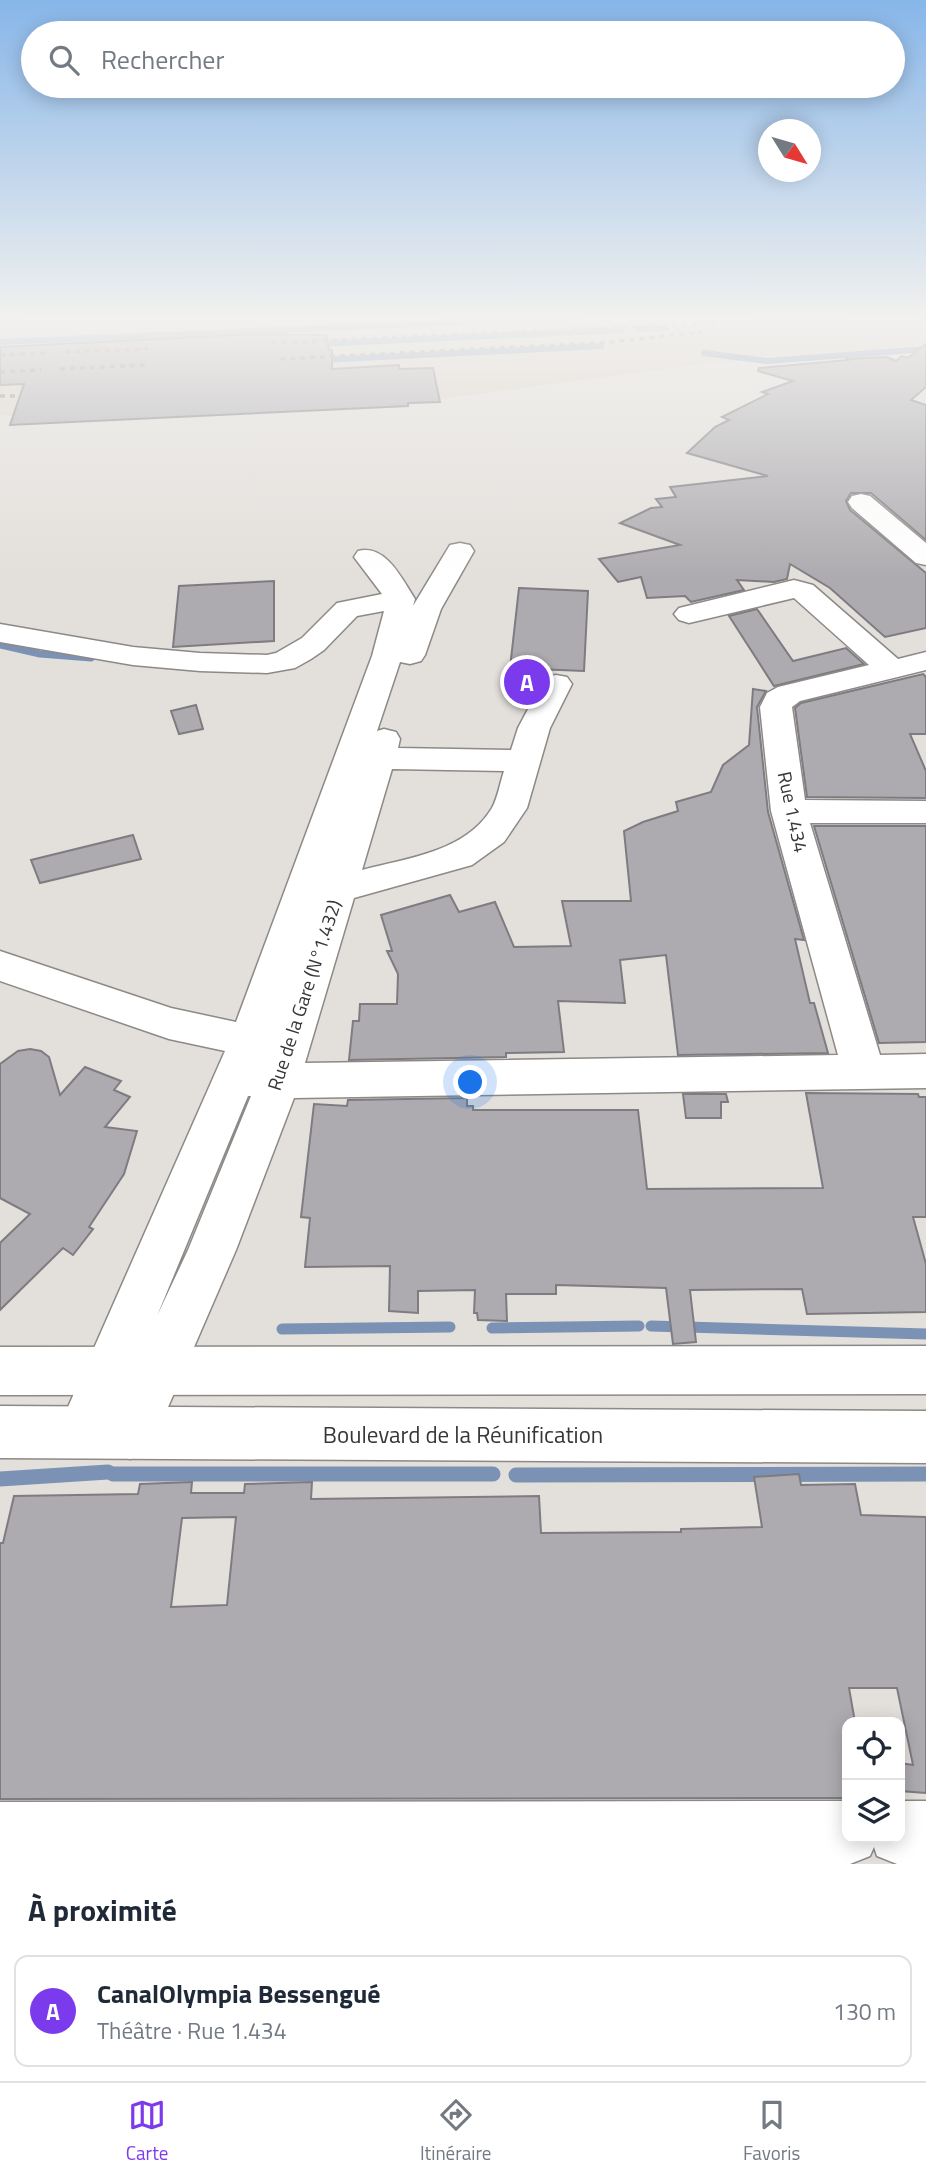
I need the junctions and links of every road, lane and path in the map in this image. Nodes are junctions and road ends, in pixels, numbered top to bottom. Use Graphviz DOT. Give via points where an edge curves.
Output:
graph roads {
  1 [pos="861,502"];
  2 [pos="460,551"];
  3 [pos="368,556"];
  4 [pos="926,557"];
  5 [pos="401,599"];
  6 [pos="690,614"];
  7 [pos="0,633"];
  8 [pos="926,661"];
  9 [pos="891,669"];
  10 [pos="556,684"];
  11 [pos="378,758"];
  12 [pos="524,761"];
  13 [pos="789,811"];
  14 [pos="926,812"];
  15 [pos="337,890"];
  16 [pos="0,966"];
  17 [pos="241,1061"];
  18 [pos="863,1070"];
  19 [pos="926,1071"];
  20 [pos="279,1080"];
  21 [pos="0,1370"];
  22 [pos="134,1370"];
  23 [pos="926,1370"];
  24 [pos="0,1432"];
  25 [pos="106,1432"];
  26 [pos="926,1437"];
  27 [pos="842,1833"];
  28 [pos="905,1833"];
  29 [pos="926,1833"];
  30 [pos="0,1835"];
  31 [pos="328,1848"];
  1 -- 4 [label="street"];
  2 -- 11 [label="street, Rue de la Gare (N°1.432)" via="426,609"];
  3 -- 5 [label="street" via="394,583"];
  5 -- 7 [label="street" via="347,609 300,653 267,664 145,658"];
  5 -- 17 [label="street" via="387,656"];
  6 -- 9 [label="street" via="794,589 803,591"];
  8 -- 9 [label="street, Rue 1.434"];
  9 -- 13 [label="street, Rue 1.434" via="778,700"];
  10 -- 12 [label="street"];
  11 -- 12 [label="street"];
  11 -- 15 [label="street, Rue de la Gare (N°1.432)"];
  12 -- 15 [label="street" via="510,808 491,834 459,856"];
  13 -- 14 [label="street"];
  13 -- 18 [label="street, Rue 1.434"];
  15 -- 20 [label="street, Rue de la Gare (N°1.432)"];
  16 -- 17 [label="street" via="169,1023"];
  17 -- 20 [label="street"];
  17 -- 22 [label="street"];
  18 -- 19 [label="street"];
  18 -- 20 [label="street"];
  20 -- 22 [label="street, Rue de la Gare (N°1.432)" via="212,1250"];
  21 -- 22 [label="street"];
  22 -- 23 [label="street"];
  22 -- 25 [label="street, Rue de la Gare (N°1.432)"];
  24 -- 25 [label="street, Boulevard de la Réunification"];
  25 -- 26 [label="street, Boulevard de la Réunification"];
  27 -- 31 [label="street"];
  28 -- 29 [label="street"];
  30 -- 31 [label="street"];
}
